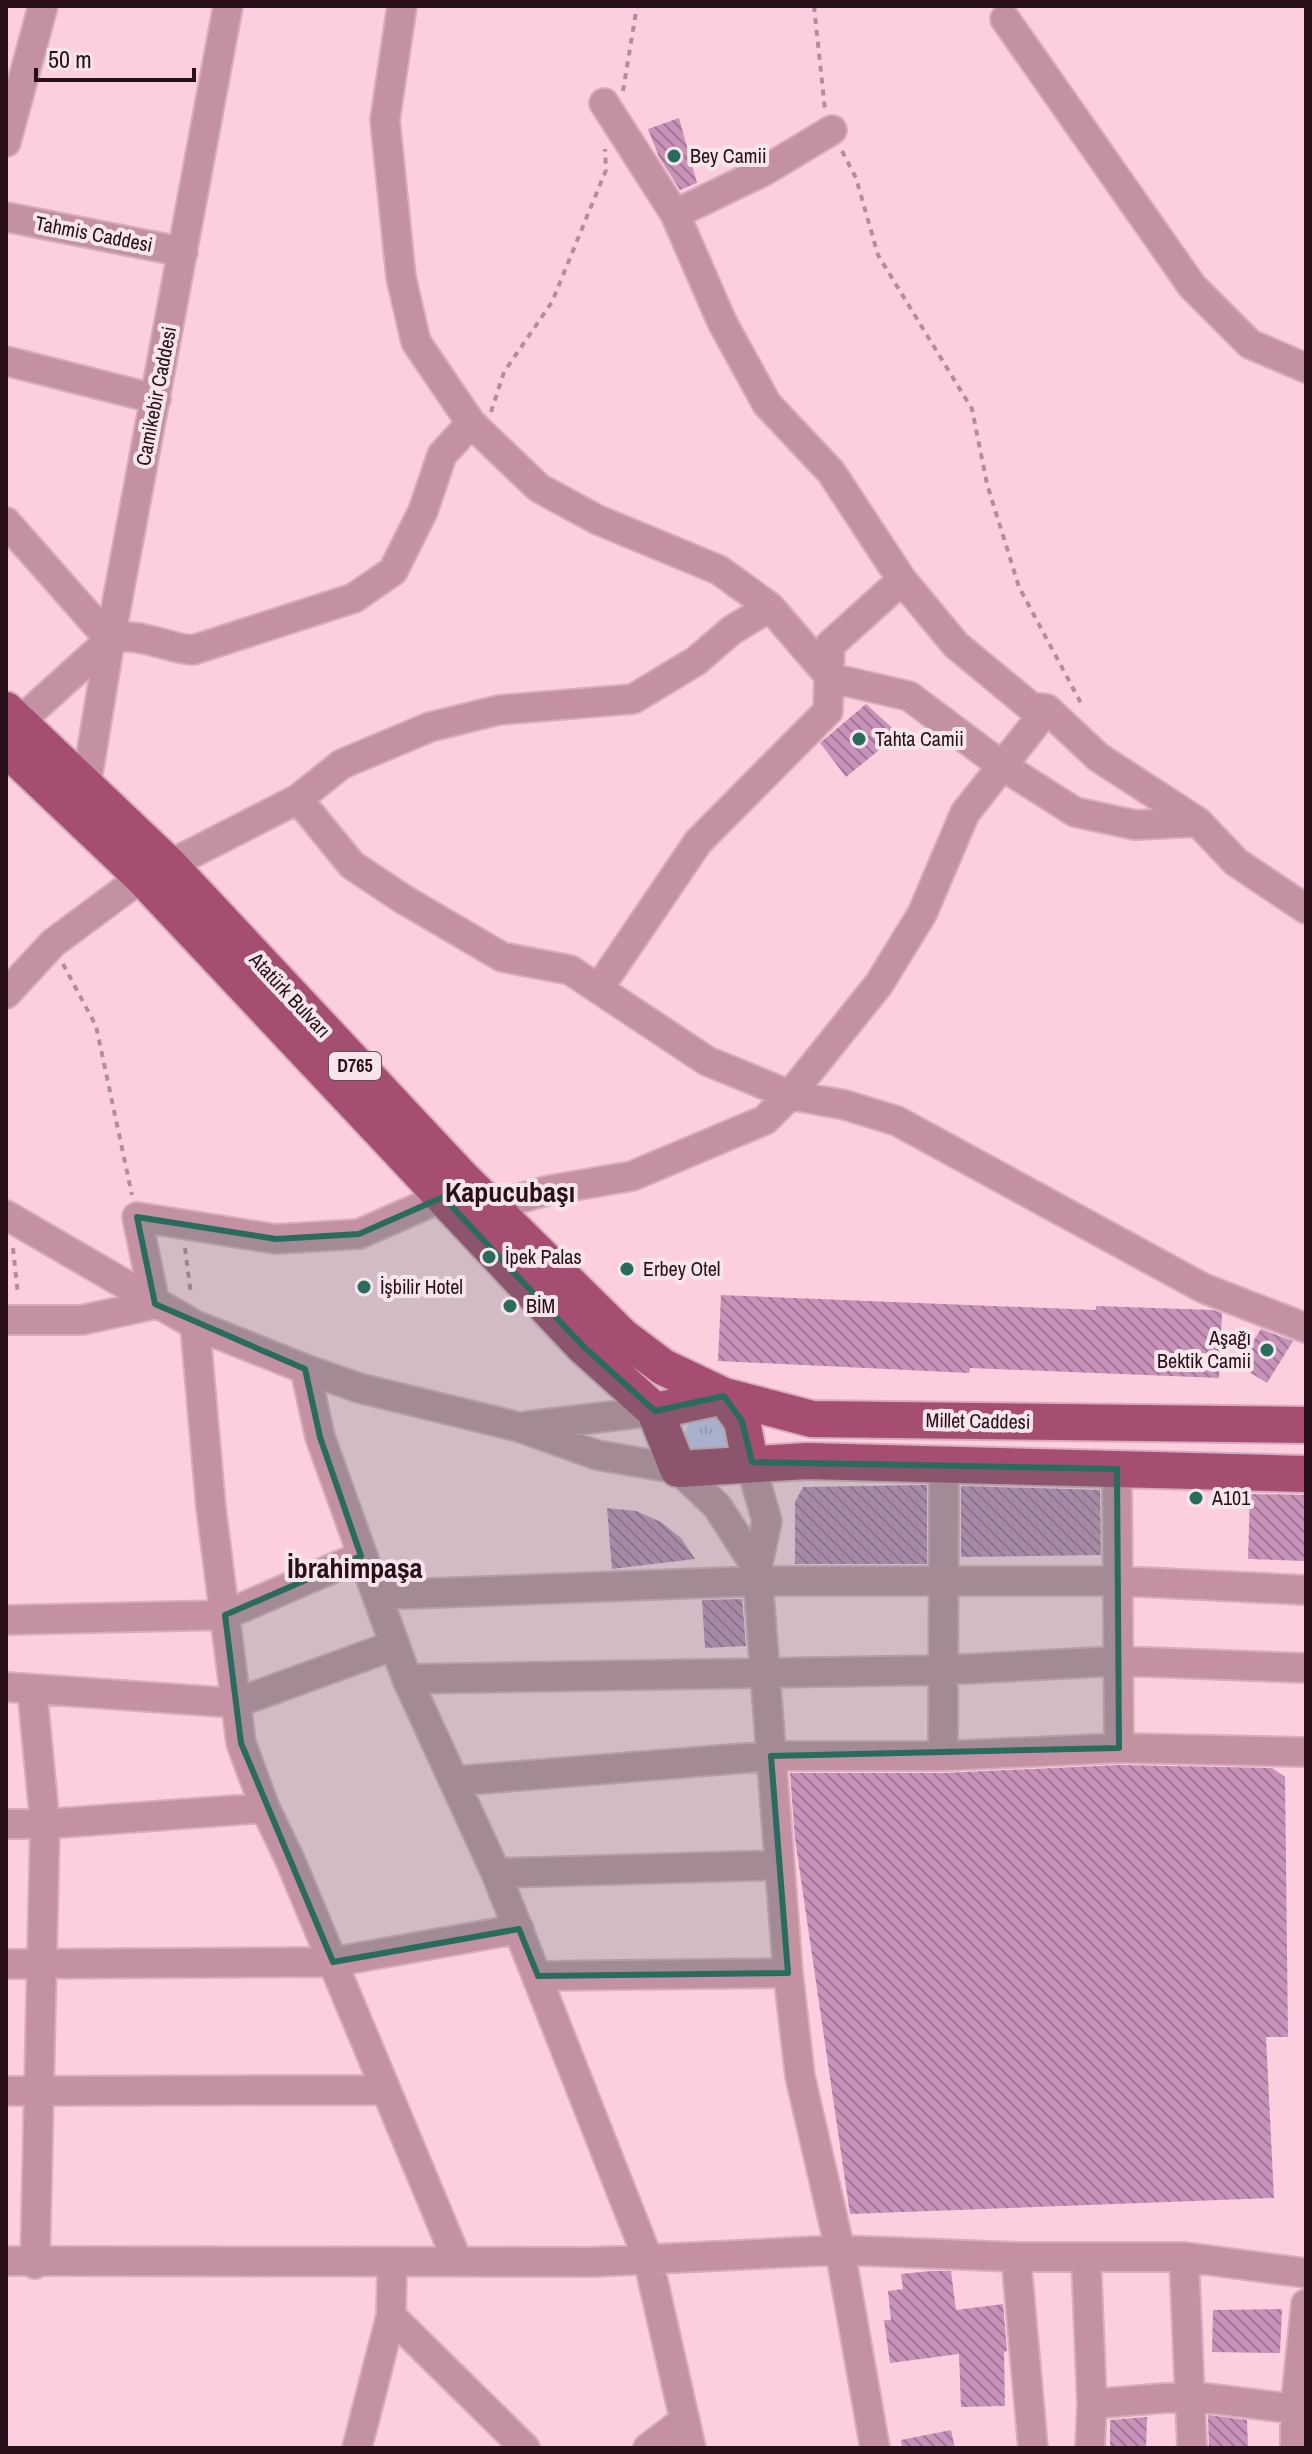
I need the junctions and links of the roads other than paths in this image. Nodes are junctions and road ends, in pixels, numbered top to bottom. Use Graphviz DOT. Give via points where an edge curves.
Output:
graph roads {
  1 [pos="43,6"];
  2 [pos="228,6"];
  3 [pos="402,6"];
  4 [pos="1005,19"];
  5 [pos="604,103"];
  6 [pos="832,130"];
  7 [pos="6,142"];
  8 [pos="675,214"];
  9 [pos="6,217"];
  10 [pos="183,252"];
  11 [pos="6,361"];
  12 [pos="1306,368"];
  13 [pos="156,399"];
  14 [pos="471,423"];
  15 [pos="6,522"];
  16 [pos="902,580"];
  17 [pos="770,607"];
  18 [pos="110,640"];
  19 [pos="831,678"];
  20 [pos="1047,709"];
  21 [pos="10,727"];
  22 [pos="1001,765"];
  23 [pos="86,786"];
  24 [pos="298,799"];
  25 [pos="1198,822"];
  26 [pos="156,871"];
  27 [pos="1306,909"];
  28 [pos="599,988"];
  29 [pos="6,994"];
  30 [pos="790,1095"];
  31 [pos="443,1197"];
  32 [pos="489,1207"];
  33 [pos="8,1216"];
  34 [pos="155,1304"];
  35 [pos="13,1320"];
  36 [pos="195,1325"];
  37 [pos="1306,1328"];
  38 [pos="305,1369"];
  39 [pos="724,1396"];
  40 [pos="655,1411"];
  41 [pos="1306,1425"];
  42 [pos="519,1427"];
  43 [pos="750,1462"];
  44 [pos="944,1465"];
  45 [pos="678,1469"];
  46 [pos="1117,1469"];
  47 [pos="1306,1474"];
  48 [pos="361,1556"];
  49 [pos="758,1574"];
  50 [pos="1119,1581"];
  51 [pos="945,1584"];
  52 [pos="1306,1590"];
  53 [pos="378,1595"];
  54 [pos="225,1615"];
  55 [pos="6,1620"];
  56 [pos="395,1645"];
  57 [pos="1119,1661"];
  58 [pos="1306,1668"];
  59 [pos="945,1670"];
  60 [pos="765,1673"];
  61 [pos="407,1679"];
  62 [pos="19,1688"];
  63 [pos="236,1703"];
  64 [pos="1119,1748"];
  65 [pos="1306,1752"];
  66 [pos="771,1756"];
  67 [pos="943,1756"];
  68 [pos="455,1781"];
  69 [pos="265,1808"];
  70 [pos="6,1824"];
  71 [pos="45,1824"];
  72 [pos="779,1865"];
  73 [pos="496,1873"];
  74 [pos="519,1929"];
  75 [pos="333,1962"];
  76 [pos="6,1964"];
  77 [pos="43,1965"];
  78 [pos="788,1973"];
  79 [pos="538,1976"];
  80 [pos="38,2090"];
  81 [pos="384,2090"];
  82 [pos="6,2091"];
  83 [pos="840,2250"];
  84 [pos="1016,2257"];
  85 [pos="1086,2257"];
  86 [pos="1184,2257"];
  87 [pos="648,2259"];
  88 [pos="457,2260"];
  89 [pos="6,2261"];
  90 [pos="35,2264"];
  91 [pos="392,2264"];
  92 [pos="1306,2273"];
  93 [pos="1306,2304"];
  94 [pos="391,2316"];
  95 [pos="1189,2396"];
  96 [pos="1092,2404"];
  97 [pos="1295,2409"];
  98 [pos="685,2420"];
  99 [pos="357,2448"];
  100 [pos="525,2448"];
  101 [pos="648,2448"];
  102 [pos="691,2448"];
  103 [pos="875,2448"];
  104 [pos="1033,2448"];
  105 [pos="1090,2448"];
  106 [pos="1192,2448"];
  107 [pos="1295,2448"];
  1 -- 7 [label="street"];
  2 -- 10 [label="street, Camikebir Caddesi"];
  3 -- 14 [label="street" via="385,120 401,277 416,342"];
  4 -- 12 [label="street" via="1192,286 1250,344"];
  5 -- 8 [label="street"];
  6 -- 8 [label="street" via="764,171"];
  8 -- 16 [label="street" via="722,322 767,404 831,472"];
  9 -- 10 [label="street, Tahmis Caddesi"];
  10 -- 13 [label="street, Camikebir Caddesi"];
  11 -- 13 [label="street"];
  13 -- 18 [label="street, Camikebir Caddesi"];
  14 -- 17 [label="street" via="539,488 598,520 719,570"];
  14 -- 18 [label="street" via="442,455 423,511 393,571 354,598 193,650 125,635"];
  15 -- 18 [label="street"];
  16 -- 19 [label="street" via="830,645"];
  16 -- 20 [label="street" via="956,645 1031,707"];
  17 -- 19 [label="street"];
  17 -- 24 [label="street" via="633,699 499,710 430,727 342,764"];
  18 -- 21 [label="street"];
  18 -- 23 [label="street, Camikebir Caddesi"];
  19 -- 22 [label="street" via="909,696"];
  19 -- 28 [label="street" via="828,711 698,842"];
  20 -- 22 [label="street"];
  20 -- 25 [label="street" via="1098,757"];
  21 -- 23 [label="main road, Atatürk Bulvarı / D765"];
  21 -- 26 [label="main road, Atatürk Bulvarı / D765"];
  22 -- 25 [label="street" via="1075,812 1135,825"];
  22 -- 30 [label="street" via="965,813 922,914 879,984"];
  23 -- 26 [label="main road, Atatürk Bulvarı / D765"];
  24 -- 26 [label="street"];
  24 -- 28 [label="street" via="352,865 403,899 502,957 570,970"];
  25 -- 27 [label="street" via="1236,862"];
  26 -- 29 [label="street" via="53,943"];
  26 -- 31 [label="main road, Atatürk Bulvarı / D765"];
  26 -- 32 [label="main road, Atatürk Bulvarı / D765"];
  28 -- 30 [label="street" via="707,1061"];
  30 -- 32 [label="street" via="765,1120 632,1176"];
  30 -- 37 [label="street" via="897,1121 1203,1288"];
  31 -- 34 [label="street" via="359,1234 276,1239 137,1217"];
  31 -- 40 [label="main road, Atatürk Bulvarı / D765" via="583,1346"];
  32 -- 39 [label="main road, Atatürk Bulvarı / D765" via="622,1336 663,1367"];
  33 -- 34 [label="street"];
  34 -- 35 [label="street" via="82,1320"];
  34 -- 36 [label="street"];
  36 -- 38 [label="street"];
  36 -- 54 [label="street"];
  38 -- 42 [label="street" via="359,1388"];
  38 -- 48 [label="street" via="320,1437"];
  39 -- 40 [label="main road, Millet Caddesi"];
  39 -- 41 [label="main road, Millet Caddesi" via="812,1419"];
  39 -- 43 [label="main road" via="742,1421"];
  40 -- 42 [label="street"];
  40 -- 45 [label="main road"];
  42 -- 45 [label="street" via="597,1455"];
  43 -- 44 [label="main road"];
  43 -- 45 [label="main road"];
  43 -- 49 [label="street" via="767,1521"];
  44 -- 46 [label="main road"];
  44 -- 51 [label="street"];
  45 -- 49 [label="street" via="717,1506"];
  46 -- 47 [label="main road"];
  46 -- 50 [label="street"];
  48 -- 53 [label="street"];
  48 -- 54 [label="street"];
  49 -- 51 [label="street"];
  49 -- 53 [label="street"];
  49 -- 60 [label="street"];
  50 -- 51 [label="street"];
  50 -- 52 [label="street"];
  50 -- 57 [label="street"];
  51 -- 59 [label="street"];
  53 -- 56 [label="street"];
  54 -- 55 [label="street"];
  54 -- 63 [label="street"];
  56 -- 61 [label="street"];
  56 -- 63 [label="street"];
  57 -- 58 [label="street"];
  57 -- 59 [label="street"];
  57 -- 64 [label="street"];
  59 -- 60 [label="street"];
  59 -- 67 [label="street"];
  60 -- 61 [label="street"];
  60 -- 66 [label="street"];
  61 -- 68 [label="street"];
  62 -- 63 [label="street"];
  62 -- 71 [label="street"];
  63 -- 69 [label="street" via="241,1743"];
  64 -- 65 [label="street"];
  64 -- 67 [label="street"];
  66 -- 67 [label="street"];
  66 -- 68 [label="street"];
  66 -- 72 [label="street"];
  68 -- 73 [label="street"];
  69 -- 71 [label="street"];
  69 -- 75 [label="street"];
  70 -- 71 [label="street"];
  71 -- 77 [label="street"];
  72 -- 73 [label="street"];
  72 -- 78 [label="street"];
  73 -- 74 [label="street"];
  74 -- 75 [label="street"];
  74 -- 79 [label="street"];
  75 -- 77 [label="street"];
  75 -- 81 [label="street"];
  76 -- 77 [label="street"];
  77 -- 80 [label="street"];
  78 -- 79 [label="street"];
  78 -- 83 [label="street" via="800,2076"];
  79 -- 87 [label="street"];
  80 -- 81 [label="street"];
  80 -- 82 [label="street"];
  80 -- 90 [label="street"];
  81 -- 88 [label="street"];
  83 -- 84 [label="street"];
  83 -- 87 [label="street"];
  83 -- 103 [label="street"];
  84 -- 85 [label="street"];
  84 -- 104 [label="street"];
  85 -- 86 [label="street"];
  85 -- 96 [label="street"];
  86 -- 92 [label="street"];
  86 -- 95 [label="street"];
  87 -- 88 [label="street"];
  87 -- 98 [label="street"];
  88 -- 91 [label="street"];
  89 -- 90 [label="street"];
  90 -- 91 [label="street"];
  91 -- 94 [label="street"];
  93 -- 97 [label="street"];
  94 -- 99 [label="street"];
  94 -- 100 [label="street"];
  95 -- 96 [label="street"];
  95 -- 97 [label="street"];
  95 -- 106 [label="street"];
  96 -- 105 [label="street"];
  97 -- 107 [label="street"];
  98 -- 101 [label="street"];
  98 -- 102 [label="street"];
}
